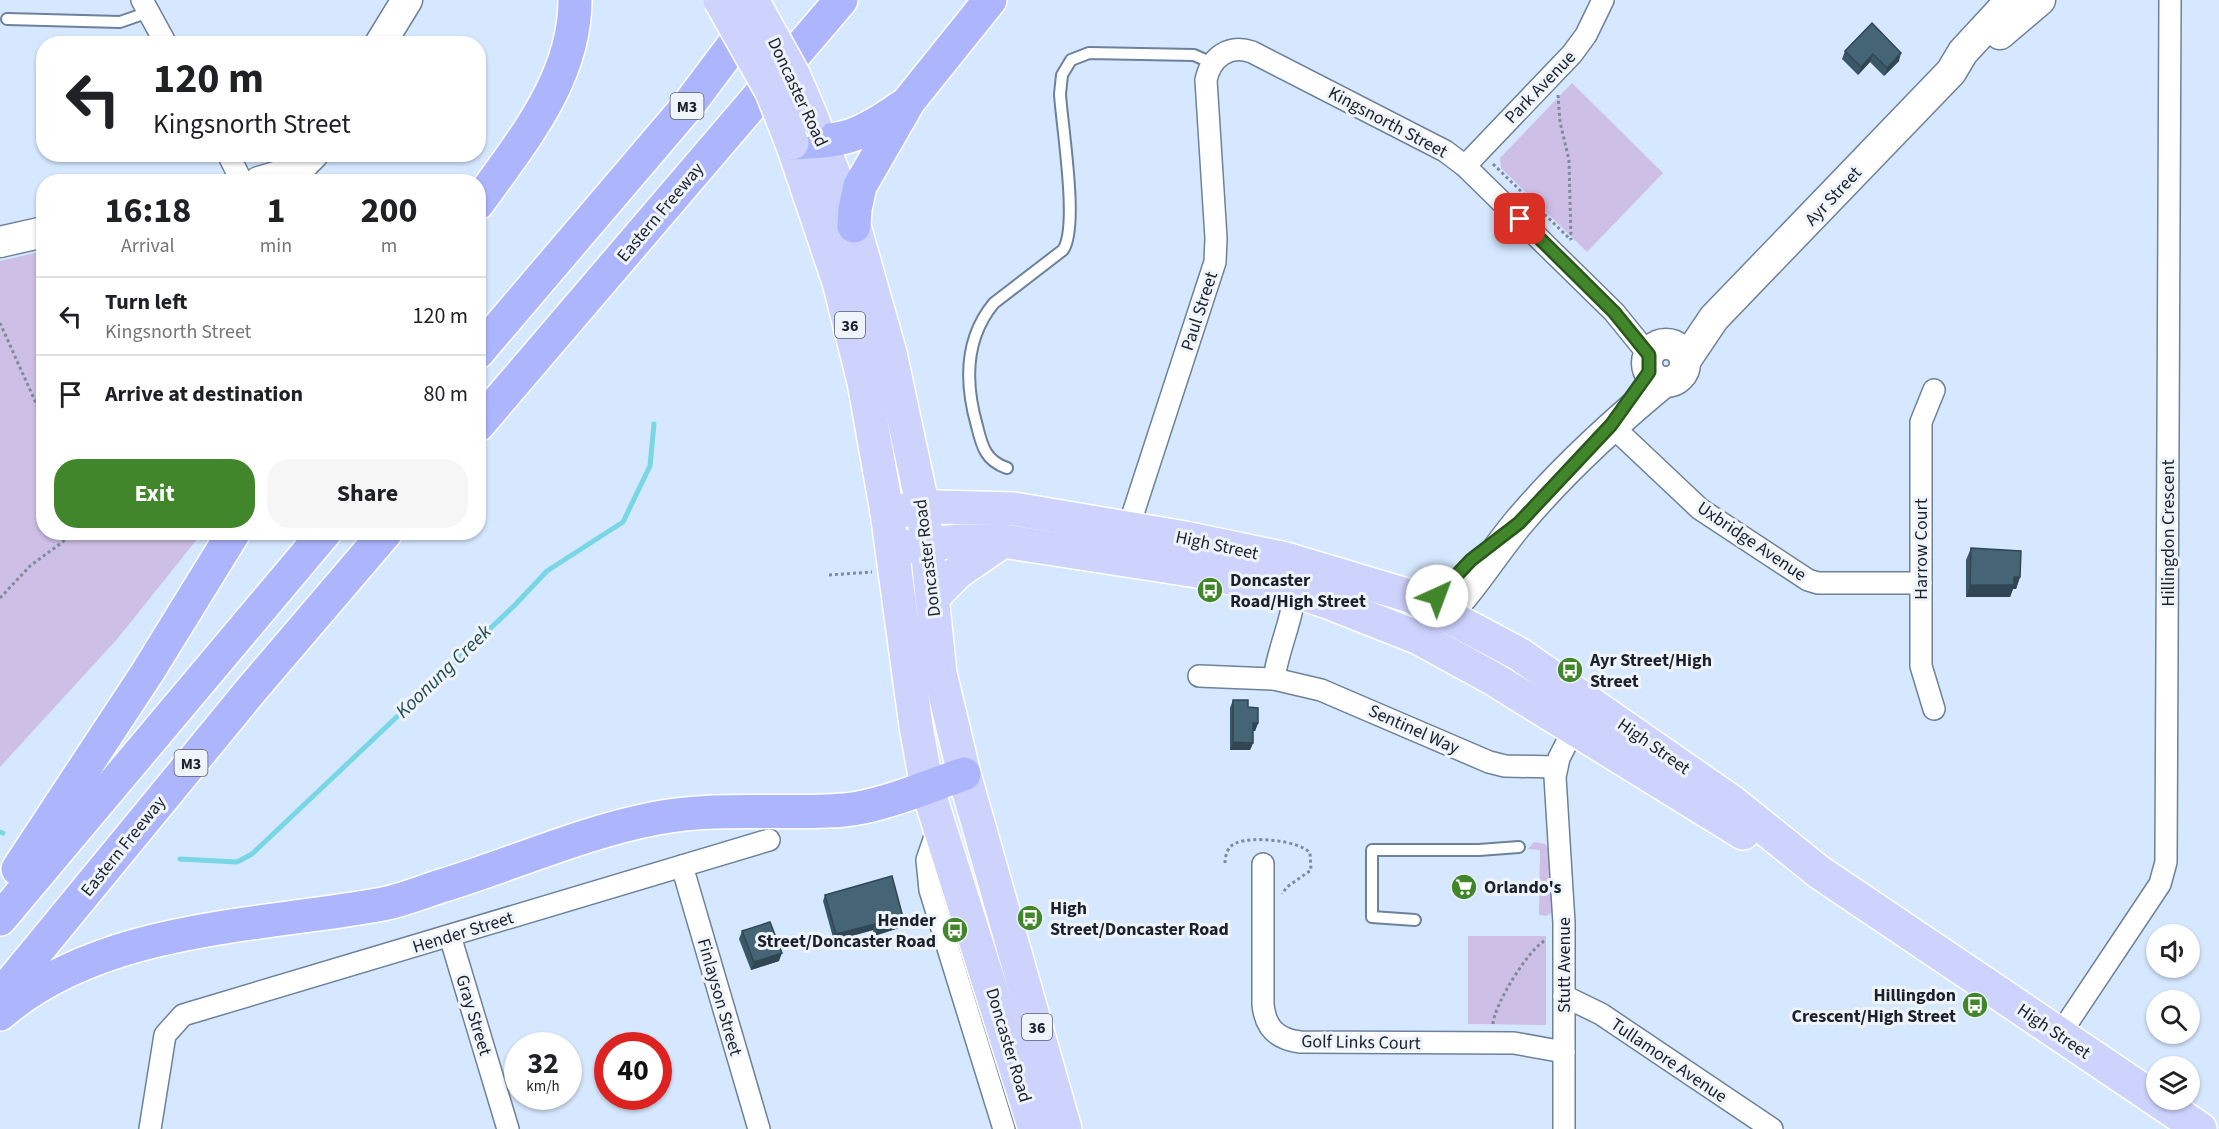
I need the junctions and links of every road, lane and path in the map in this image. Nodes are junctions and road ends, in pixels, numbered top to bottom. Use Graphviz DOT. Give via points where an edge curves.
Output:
graph roads {
  1 [pos="407,0"];
  2 [pos="575,0"];
  3 [pos="720,0"];
  4 [pos="752,0"];
  5 [pos="768,0"];
  6 [pos="842,0"];
  7 [pos="990,0"];
  8 [pos="1603,0"];
  9 [pos="2011,0"];
  10 [pos="2040,0"];
  11 [pos="2170,0"];
  12 [pos="145,6"];
  13 [pos="7,19"];
  14 [pos="162,36"];
  15 [pos="385,36"];
  16 [pos="1215,60"];
  17 [pos="1951,72"];
  18 [pos="1558,93"];
  19 [pos="909,101"];
  20 [pos="808,134"];
  21 [pos="1481,149"];
  22 [pos="304,162"];
  23 [pos="1465,166"];
  24 [pos="286,174"];
  25 [pos="486,191"];
  26 [pos="854,226"];
  27 [pos="36,234"];
  28 [pos="0,242"];
  29 [pos="0,323"];
  30 [pos="486,343"];
  31 [pos="1663,360"];
  32 [pos="1934,390"];
  33 [pos="36,403"];
  34 [pos="486,416"];
  35 [pos="1611,425"];
  36 [pos="914,458"];
  37 [pos="1007,468"];
  38 [pos="974,507"];
  39 [pos="923,508"];
  40 [pos="887,512"];
  41 [pos="65,540"];
  42 [pos="229,540"];
  43 [pos="318,540"];
  44 [pos="379,540"];
  45 [pos="1003,541"];
  46 [pos="1124,544"];
  47 [pos="928,545"];
  48 [pos="892,548"];
  49 [pos="1286,560"];
  50 [pos="1921,584"];
  51 [pos="1295,591"];
  52 [pos="0,598"];
  53 [pos="932,598"];
  54 [pos="1438,610"];
  55 [pos="1419,638"];
  56 [pos="1199,676"];
  57 [pos="1274,679"];
  58 [pos="1934,709"];
  59 [pos="1582,714"];
  60 [pos="1556,767"];
  61 [pos="964,774"];
  62 [pos="927,787"];
  63 [pos="940,824"];
  64 [pos="769,840"];
  65 [pos="986,846"];
  66 [pos="1519,847"];
  67 [pos="1225,863"];
  68 [pos="1263,864"];
  69 [pos="682,866"];
  70 [pos="0,895"];
  71 [pos="1279,903"];
  72 [pos="0,919"];
  73 [pos="1415,920"];
  74 [pos="450,936"];
  75 [pos="1548,939"];
  76 [pos="986,970"];
  77 [pos="0,996"];
  78 [pos="1564,996"];
  79 [pos="0,1014"];
  80 [pos="1484,1027"];
  81 [pos="2060,1034"];
  82 [pos="1564,1043"];
  83 [pos="150,1129"];
  84 [pos="508,1129"];
  85 [pos="759,1129"];
  86 [pos="1004,1129"];
  87 [pos="1035,1129"];
  88 [pos="1065,1129"];
  89 [pos="1564,1129"];
  90 [pos="1772,1129"];
  91 [pos="2200,1129"];
  1 -- 15 [label="street"];
  2 -- 25 [label="highway" via="575,26 554,90"];
  3 -- 20 [label="main road, Doncaster Road / 36, bridge" via="772,92"];
  4 -- 20 [label="main road, Doncaster Road / 36, bridge" via="795,76"];
  5 -- 30 [label="highway, M3" via="690,103"];
  6 -- 34 [label="highway, Eastern Freeway / M3"];
  7 -- 19 [label="highway"];
  8 -- 21 [label="street, Park Avenue" via="1572,54"];
  9 -- 17 [label="street, Ayr Street" via="1963,52"];
  10 -- 17 [label="street, Ayr Street" via="1970,61"];
  11 -- 81 [label="street, Hillingdon Crescent" via="2166,862 2160,884"];
  12 -- 13 [label="lane" via="120,21"];
  12 -- 14 [label="street"];
  16 -- 23 [label="street, Kingsnorth Street" via="1232,50 1252,52 1424,139"];
  16 -- 37 [label="lane" via="1194,55 1089,53 1071,60 1062,75 1068,243 994,303 972,344 968,396 981,443 987,457"];
  16 -- 46 [label="street, Paul Street" via="1205,89 1215,262"];
  17 -- 31 [label="street, Ayr Street" via="1714,318"];
  18 -- 21 [label="path" via="1569,160 1571,240"];
  19 -- 20 [label="highway" via="869,130 837,141"];
  19 -- 26 [label="highway" via="860,186"];
  20 -- 26 [label="main road, Doncaster Road / 36"];
  20 -- 40 [label="main road, Doncaster Road / 36" via="864,382"];
  21 -- 23 [label="street, Park Avenue"];
  22 -- 24 [label="street"];
  23 -- 31 [label="street, Kingsnorth Street"];
  26 -- 36 [label="main road, Doncaster Road / 36" via="890,353"];
  27 -- 28 [label="street"];
  29 -- 33 [label="path"];
  31 -- 35 [label="street, Ayr Street"];
  32 -- 50 [label="street, Harrow Court" via="1921,422"];
  35 -- 50 [label="street, Uxbridge Avenue" via="1700,508 1808,580"];
  35 -- 54 [label="street, Ayr Street" via="1519,523 1475,583"];
  36 -- 38 [label="main road" via="942,492"];
  36 -- 39 [label="main road, Doncaster Road / 36"];
  38 -- 39 [label="main road, High Street"];
  38 -- 46 [label="main road, High Street" via="1014,509"];
  39 -- 40 [label="main road, High Street"];
  39 -- 47 [label="main road, Doncaster Road / 36"];
  40 -- 48 [label="main road, Doncaster Road / 36"];
  41 -- 52 [label="path" via="30,566"];
  42 -- 70 [label="highway" via="141,682"];
  43 -- 72 [label="highway, M3"];
  44 -- 77 [label="highway, Eastern Freeway / M3"];
  45 -- 46 [label="main road, High Street"];
  45 -- 47 [label="main road, High Street"];
  45 -- 53 [label="main road" via="958,572"];
  46 -- 49 [label="main road, High Street"];
  46 -- 51 [label="main road, High Street"];
  47 -- 48 [label="main road, High Street"];
  47 -- 53 [label="main road, Doncaster Road / 36"];
  48 -- 62 [label="main road, Doncaster Road / 36"];
  49 -- 51 [label="street"];
  49 -- 54 [label="main road, High Street" via="1373,583"];
  50 -- 58 [label="street, Harrow Court" via="1921,666"];
  51 -- 55 [label="main road, High Street"];
  51 -- 57 [label="street"];
  53 -- 61 [label="main road, Doncaster Road / 36" via="940,673"];
  54 -- 55 [label="street, Ayr Street"];
  54 -- 59 [label="main road, High Street" via="1519,654"];
  55 -- 59 [label="main road, High Street"];
  56 -- 57 [label="street, Sentinel Way"];
  57 -- 60 [label="street, Sentinel Way" via="1322,690 1489,762"];
  59 -- 60 [label="street, Stutt Avenue"];
  59 -- 81 [label="main road, High Street" via="1730,827 1819,872"];
  60 -- 78 [label="street, Stutt Avenue" via="1564,905"];
  61 -- 62 [label="highway"];
  61 -- 65 [label="main road, Doncaster Road / 36"];
  62 -- 63 [label="main road, Doncaster Road / 36"];
  62 -- 79 [label="highway" via="842,810 741,809 657,818 610,829 386,903 155,940 75,968"];
  63 -- 76 [label="main road, Doncaster Road / 36"];
  63 -- 86 [label="street, Doncaster Road" via="927,860 929,881"];
  64 -- 69 [label="street, Hender Street"];
  65 -- 76 [label="main road" via="972,856 991,923"];
  65 -- 88 [label="main road, Doncaster Road / 36"];
  66 -- 73 [label="lane" via="1372,850 1372,917"];
  67 -- 71 [label="path" via="1228,849 1239,841 1301,844 1310,853 1311,870 1287,887"];
  68 -- 82 [label="street, Golf Links Court" via="1263,1004 1266,1022 1275,1034 1300,1042"];
  69 -- 74 [label="street, Hender Street"];
  69 -- 85 [label="street, Finlayson Street"];
  74 -- 83 [label="street, Hender Street" via="183,1015 165,1035"];
  74 -- 84 [label="street, Gray Street"];
  75 -- 80 [label="path" via="1534,949 1507,989 1493,1026"];
  76 -- 87 [label="main road, Doncaster Road / 36"];
  78 -- 82 [label="street, Stutt Avenue"];
  78 -- 90 [label="street, Tullamore Avenue" via="1601,1014"];
  81 -- 91 [label="main road, High Street"];
  82 -- 89 [label="street, Stutt Avenue"];
}
